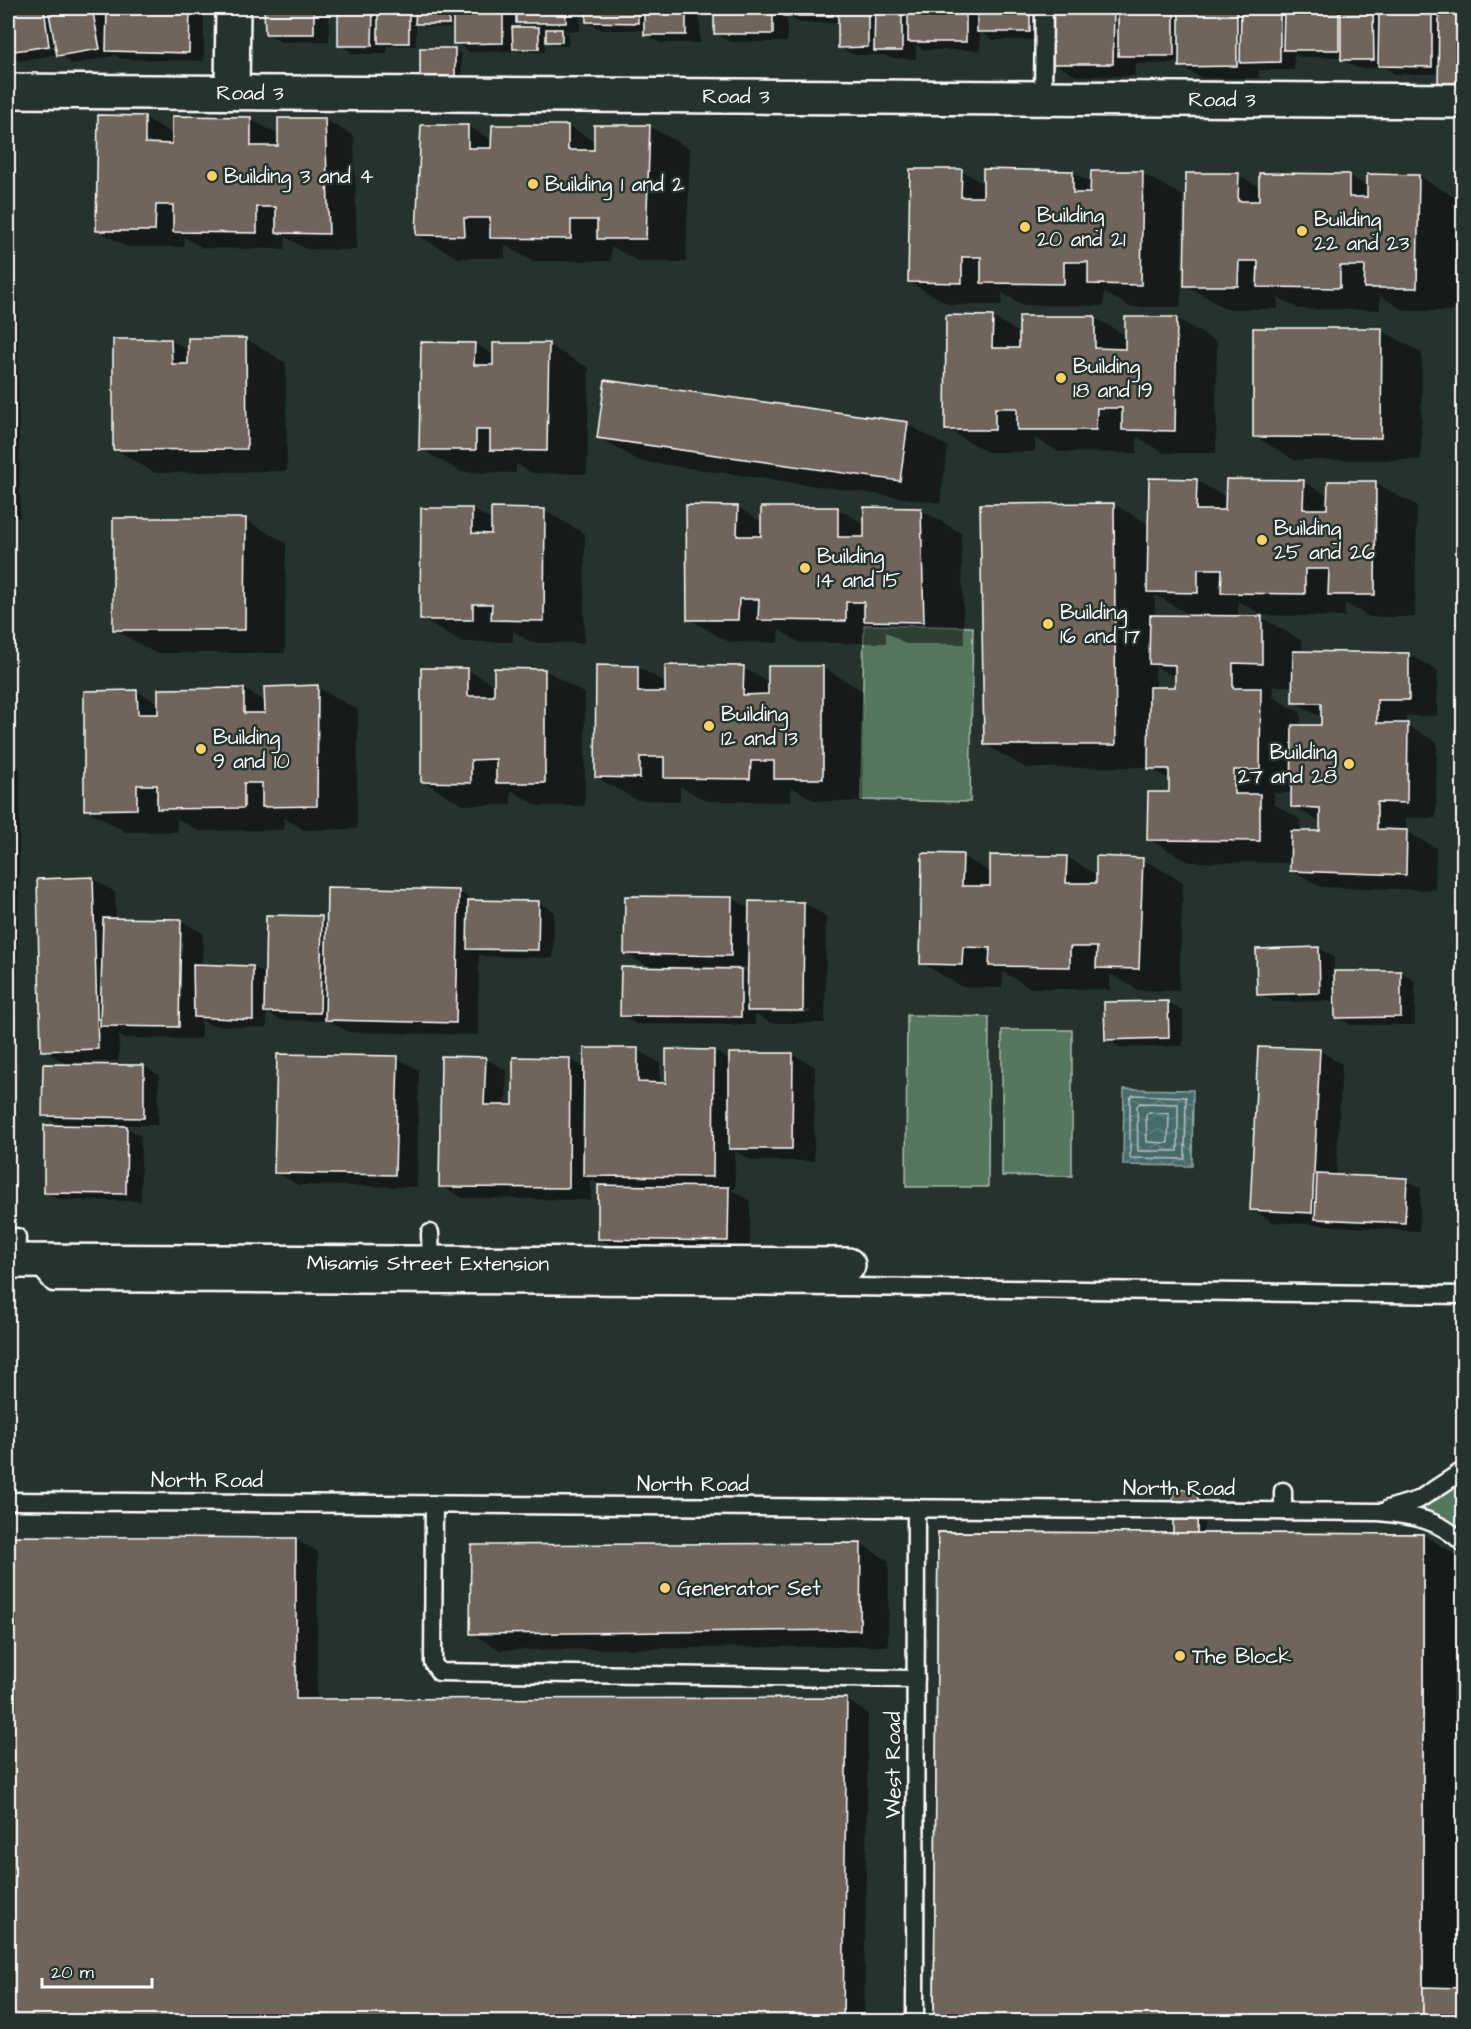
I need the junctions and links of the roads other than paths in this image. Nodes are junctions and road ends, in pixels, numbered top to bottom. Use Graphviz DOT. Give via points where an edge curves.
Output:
graph roads {
  1 [pos="232,8"];
  2 [pos="1044,8"];
  3 [pos="8,91"];
  4 [pos="232,92"];
  5 [pos="1043,98"];
  6 [pos="1464,101"];
  7 [pos="19,1255"];
  8 [pos="848,1265"];
  9 [pos="1464,1295"];
  10 [pos="1464,1470"];
  11 [pos="1283,1491"];
  12 [pos="8,1501"];
  13 [pos="435,1505"];
  14 [pos="916,1508"];
  15 [pos="1283,1511"];
  16 [pos="1379,1512"];
  17 [pos="1464,1544"];
  18 [pos="916,1679"];
  19 [pos="915,2022"];
  1 -- 4 [label="street"];
  2 -- 5 [label="lane"];
  3 -- 4 [label="street, Road 3"];
  4 -- 5 [label="street, Road 3"];
  5 -- 6 [label="street, Road 3"];
  7 -- 8 [label="street, Misamis Street Extension" via="431,1249"];
  7 -- 9 [label="lane" via="53,1283"];
  10 -- 16 [label="lane" via="1418,1500"];
  11 -- 15 [label="lane"];
  12 -- 13 [label="lane, North Road"];
  13 -- 14 [label="lane, North Road"];
  13 -- 18 [label="lane" via="433,1663 439,1672"];
  14 -- 15 [label="lane, North Road"];
  14 -- 18 [label="lane, West Road"];
  15 -- 16 [label="lane, North Road"];
  16 -- 17 [label="lane" via="1428,1520"];
  18 -- 19 [label="lane, West Road"];
}
